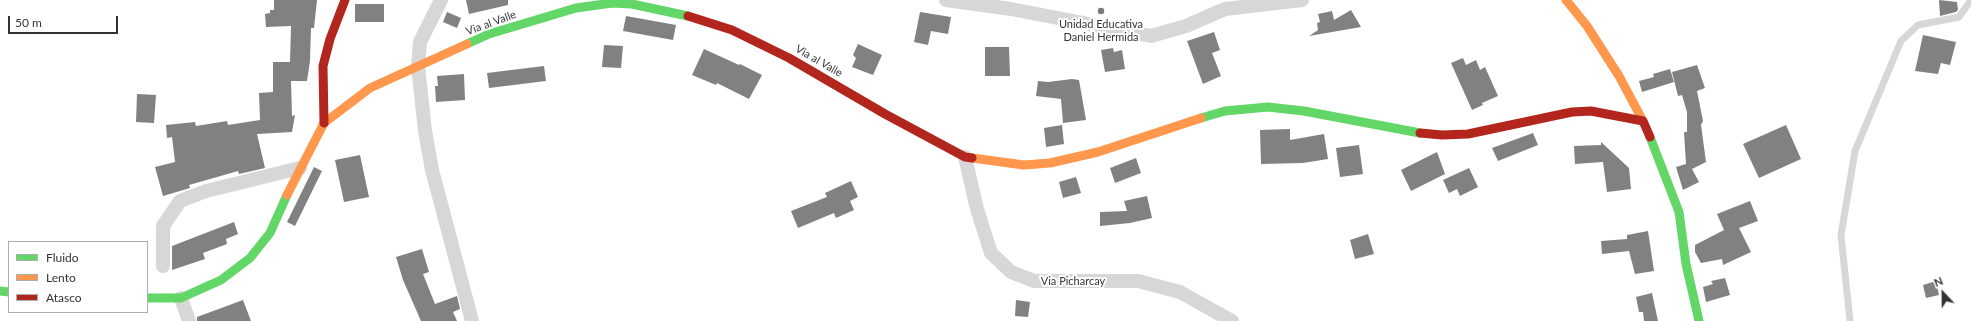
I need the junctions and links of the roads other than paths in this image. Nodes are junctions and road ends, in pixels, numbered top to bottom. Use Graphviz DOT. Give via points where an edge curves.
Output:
graph roads {
  1 [pos="345,0"];
  2 [pos="441,0"];
  3 [pos="946,0"];
  4 [pos="1302,0"];
  5 [pos="1566,0"];
  6 [pos="1971,0"];
  7 [pos="418,66"];
  8 [pos="1643,121"];
  9 [pos="324,124"];
  10 [pos="965,157"];
  11 [pos="300,168"];
  12 [pos="163,266"];
  13 [pos="148,298"];
  14 [pos="181,298"];
  15 [pos="189,321"];
  16 [pos="472,321"];
  17 [pos="1232,321"];
  18 [pos="1699,321"];
  19 [pos="1850,321"];
  1 -- 9 [label="main road" via="334,26 323,66"];
  2 -- 7 [label="street" via="420,42"];
  3 -- 4 [label="street" via="1011,9 1151,36 1186,26 1225,9"];
  5 -- 8 [label="main road" via="1587,26 1619,76"];
  6 -- 19 [label="lane" via="1959,17 1918,25 1902,41 1855,151 1841,235"];
  7 -- 9 [label="main road, Via al Valle" via="370,88"];
  7 -- 10 [label="main road, Via al Valle" via="490,34 576,8 612,3 632,4 693,17 732,30 789,58"];
  7 -- 16 [label="street" via="432,170"];
  8 -- 10 [label="main road" via="1591,111 1572,112 1468,134 1442,135 1408,132 1304,111 1268,107 1225,111 1189,120 1098,152 1050,163 1024,165"];
  8 -- 18 [label="main road" via="1659,156 1679,212 1686,264"];
  9 -- 11 [label="main road, Via al Valle"];
  10 -- 17 [label="street, Via Picharcay" via="977,209 991,253 1011,272 1034,282 1138,281 1180,292"];
  11 -- 12 [label="street" via="206,191 180,201 162,226"];
  11 -- 14 [label="main road, Via al Valle" via="270,233 250,258 221,280"];
  13 -- 14 [label="main road, Via al Valle"];
  14 -- 15 [label="street"];
}
